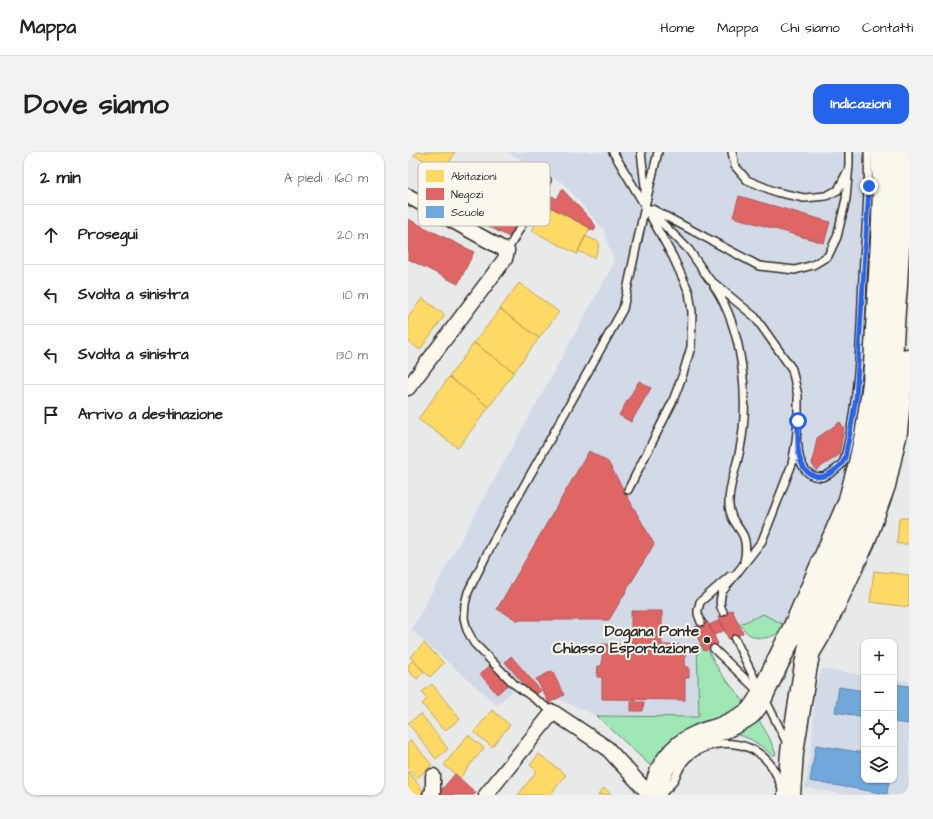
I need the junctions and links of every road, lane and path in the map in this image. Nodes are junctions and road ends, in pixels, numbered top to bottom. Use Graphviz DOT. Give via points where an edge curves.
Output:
graph roads {
  1 [pos="613,152"];
  2 [pos="641,152"];
  3 [pos="658,152"];
  4 [pos="732,152"];
  5 [pos="849,152"];
  6 [pos="868,152"];
  7 [pos="882,152"];
  8 [pos="899,152"];
  9 [pos="849,164"];
  10 [pos="408,196"];
  11 [pos="418,202"];
  12 [pos="645,206"];
  13 [pos="462,226"];
  14 [pos="521,226"];
  15 [pos="507,251"];
  16 [pos="709,279"];
  17 [pos="909,282"];
  18 [pos="908,359"];
  19 [pos="408,388"];
  20 [pos="798,421"];
  21 [pos="628,490"];
  22 [pos="744,564"];
  23 [pos="723,612"];
  24 [pos="701,622"];
  25 [pos="735,639"];
  26 [pos="714,649"];
  27 [pos="806,665"];
  28 [pos="762,695"];
  29 [pos="553,712"];
  30 [pos="792,752"];
  31 [pos="433,776"];
  32 [pos="430,795"];
  33 [pos="486,795"];
  34 [pos="650,795"];
  35 [pos="655,795"];
  36 [pos="660,795"];
  37 [pos="784,795"];
  38 [pos="789,795"];
  1 -- 12 [label="lane"];
  2 -- 12 [label="lane"];
  3 -- 12 [label="lane"];
  4 -- 9 [label="lane" via="735,166 747,180 776,192 804,198 826,196 838,190"];
  5 -- 9 [label="lane"];
  6 -- 20 [label="lane" via="869,186 856,398 844,460 839,467 825,476 818,477 806,471 801,464 798,449"];
  7 -- 28 [label="main road" via="884,184 874,383 860,463 849,503"];
  8 -- 27 [label="main road" via="901,193 889,400 884,428 877,465 863,510 815,622"];
  9 -- 12 [label="lane" via="846,199 837,238 828,256 813,265 795,270 759,266"];
  10 -- 11 [label="street"];
  12 -- 16 [label="lane" via="690,250"];
  12 -- 21 [label="lane" via="689,292 692,312 691,347 672,403"];
  12 -- 29 [label="lane" via="623,309 496,536 468,592 465,604 464,618 474,643 514,684"];
  13 -- 15 [label="street"];
  14 -- 15 [label="lane"];
  15 -- 19 [label="street" via="505,260"];
  16 -- 20 [label="lane" via="756,317 792,369 798,396"];
  16 -- 22 [label="lane" via="724,303 731,321 743,380 744,425 729,505 731,516 746,544"];
  17 -- 18 [label="main road" via="906,319"];
  18 -- 27 [label="street" via="900,432 888,486 867,544 827,629"];
  20 -- 22 [label="lane" via="792,464 762,541"];
  22 -- 23 [label="lane" via="722,592 720,606"];
  22 -- 24 [label="lane" via="700,602 698,614"];
  25 -- 28 [label="lane"];
  26 -- 28 [label="lane"];
  27 -- 30 [label="main road"];
  28 -- 30 [label="lane"];
  28 -- 35 [label="main road" via="750,713 719,730 693,738 676,750 660,773"];
  29 -- 33 [label="street"];
  29 -- 34 [label="street" via="607,748"];
  30 -- 38 [label="main road"];
  31 -- 32 [label="street" via="433,792"];
  36 -- 37 [label="lane" via="672,784 680,766 694,753 706,746 729,743 752,749 762,756 777,775"];
}
